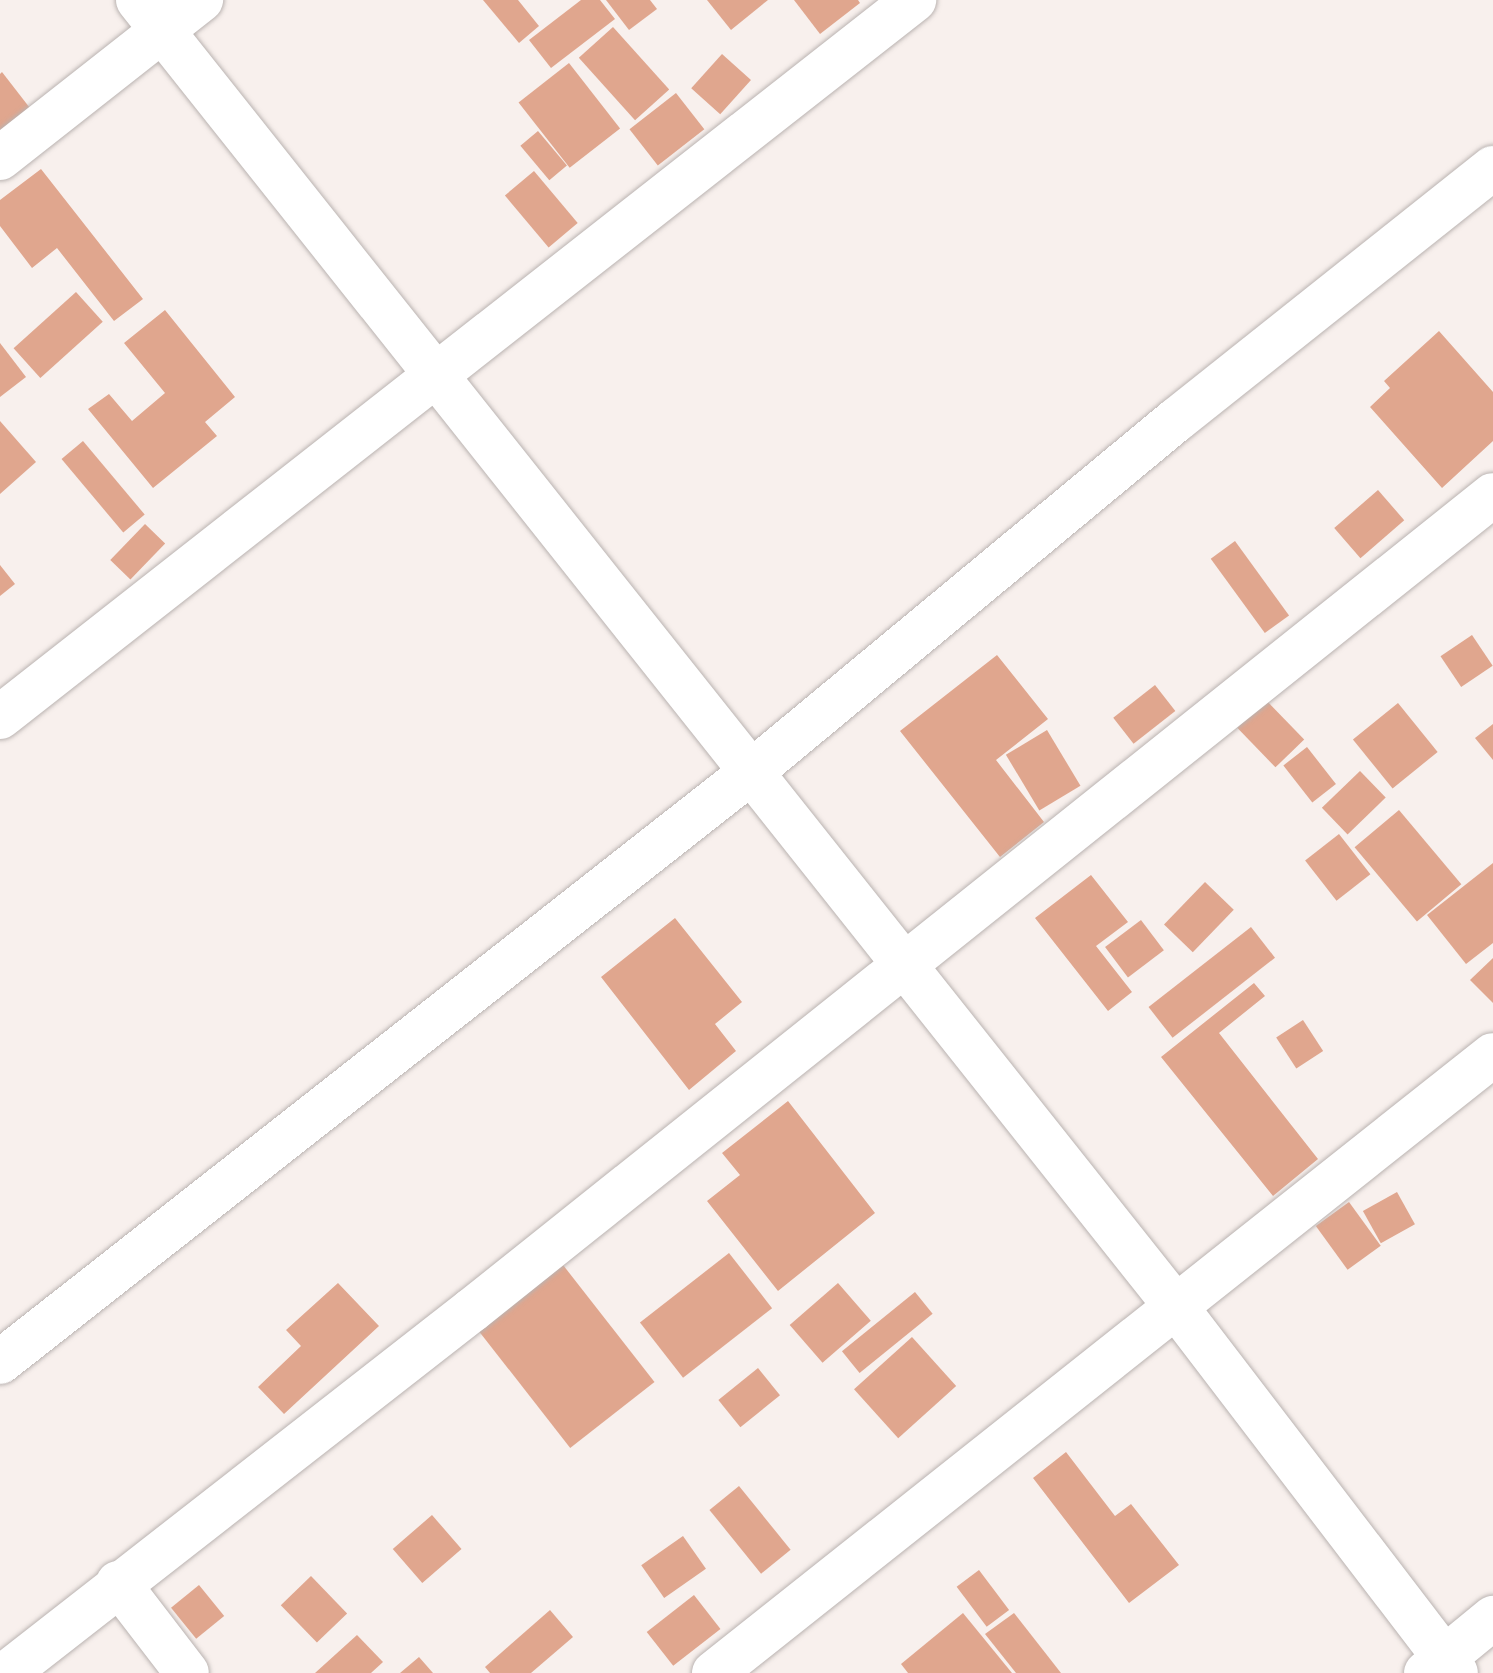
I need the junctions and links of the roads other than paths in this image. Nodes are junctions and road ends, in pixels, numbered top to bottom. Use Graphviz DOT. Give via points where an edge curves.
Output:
graph roads {
  1 [pos="201,0"];
  2 [pos="914,0"];
  3 [pos="150,15"];
  4 [pos="0,158"];
  5 [pos="1493,168"];
  6 [pos="432,376"];
  7 [pos="1493,495"];
  8 [pos="0,717"];
  9 [pos="750,773"];
  10 [pos="902,964"];
  11 [pos="1493,1055"];
  12 [pos="1177,1308"];
  13 [pos="0,1362"];
  14 [pos="118,1583"];
  15 [pos="1493,1618"];
  16 [pos="1442,1668"];
  17 [pos="7,1673"];
  18 [pos="187,1673"];
  19 [pos="714,1673"];
  1 -- 3 [label="street"];
  2 -- 6 [label="street"];
  3 -- 4 [label="street"];
  3 -- 6 [label="street"];
  5 -- 9 [label="street" via="1176,420"];
  6 -- 8 [label="street"];
  6 -- 9 [label="street"];
  7 -- 10 [label="street"];
  9 -- 10 [label="street"];
  9 -- 13 [label="street"];
  10 -- 12 [label="street"];
  10 -- 14 [label="street" via="472,1310"];
  11 -- 12 [label="street"];
  12 -- 16 [label="street"];
  12 -- 19 [label="street"];
  14 -- 17 [label="street"];
  14 -- 18 [label="street"];
  15 -- 16 [label="street"];
}
